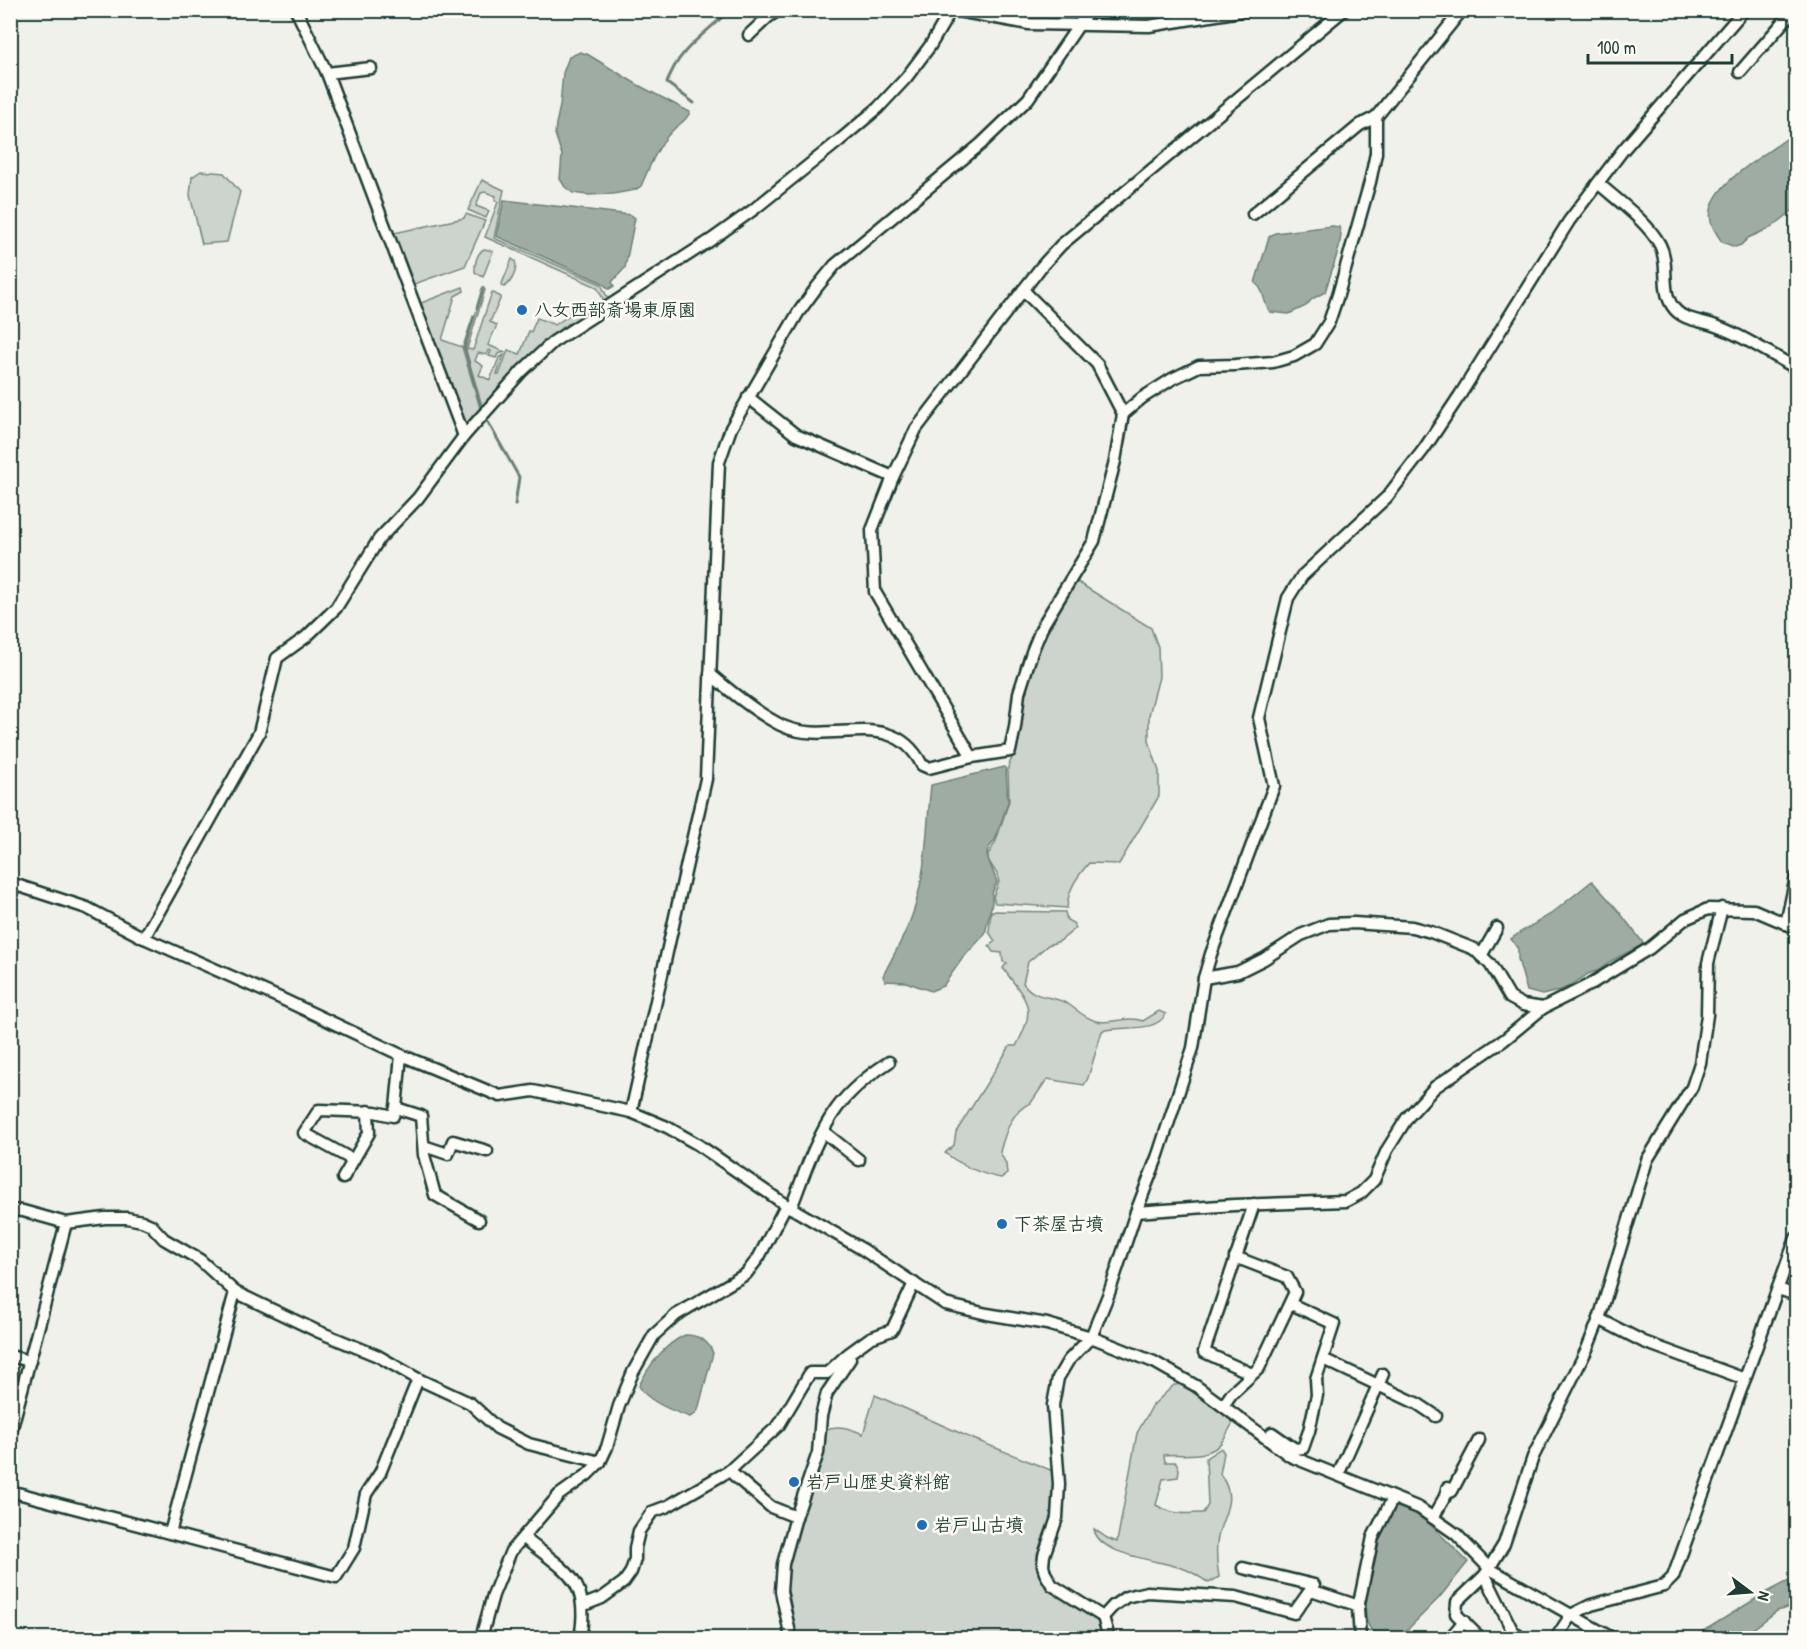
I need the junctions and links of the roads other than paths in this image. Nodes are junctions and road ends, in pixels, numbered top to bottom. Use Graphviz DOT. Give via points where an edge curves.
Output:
graph roads {
  1 [pos="296,10"];
  2 [pos="779,10"];
  3 [pos="952,10"];
  4 [pos="1089,10"];
  5 [pos="1247,10"];
  6 [pos="1344,10"];
  7 [pos="1462,10"];
  8 [pos="1744,10"];
  9 [pos="1794,10"];
  10 [pos="1078,26"];
  11 [pos="749,35"];
  12 [pos="371,68"];
  13 [pos="1740,72"];
  14 [pos="327,73"];
  15 [pos="1376,117"];
  16 [pos="1598,183"];
  17 [pos="1253,214"];
  18 [pos="1023,290"];
  19 [pos="1797,368"];
  20 [pos="748,397"];
  21 [pos="1123,414"];
  22 [pos="464,436"];
  23 [pos="893,477"];
  24 [pos="710,674"];
  25 [pos="972,757"];
  26 [pos="1797,877"];
  27 [pos="10,883"];
  28 [pos="1722,908"];
  29 [pos="1791,926"];
  30 [pos="1497,928"];
  31 [pos="144,938"];
  32 [pos="1481,956"];
  33 [pos="1204,978"];
  34 [pos="1543,1008"];
  35 [pos="401,1055"];
  36 [pos="889,1062"];
  37 [pos="396,1108"];
  38 [pos="368,1111"];
  39 [pos="631,1112"];
  40 [pos="824,1132"];
  41 [pos="424,1146"];
  42 [pos="487,1151"];
  43 [pos="352,1160"];
  44 [pos="859,1160"];
  45 [pos="343,1178"];
  46 [pos="1254,1204"];
  47 [pos="788,1207"];
  48 [pos="10,1210"];
  49 [pos="1136,1212"];
  50 [pos="479,1220"];
  51 [pos="66,1222"];
  52 [pos="1797,1238"];
  53 [pos="1235,1257"];
  54 [pos="914,1283"];
  55 [pos="1778,1289"];
  56 [pos="235,1292"];
  57 [pos="1797,1295"];
  58 [pos="1291,1304"];
  59 [pos="1599,1319"];
  60 [pos="1091,1337"];
  61 [pos="857,1348"];
  62 [pos="10,1356"];
  63 [pos="1323,1359"];
  64 [pos="30,1361"];
  65 [pos="1252,1374"];
  66 [pos="1383,1374"];
  67 [pos="418,1379"];
  68 [pos="1745,1379"];
  69 [pos="1378,1386"];
  70 [pos="1223,1406"];
  71 [pos="1436,1416"];
  72 [pos="1240,1418"];
  73 [pos="10,1435"];
  74 [pos="1479,1440"];
  75 [pos="600,1462"];
  76 [pos="729,1471"];
  77 [pos="1338,1475"];
  78 [pos="10,1491"];
  79 [pos="1393,1498"];
  80 [pos="796,1516"];
  81 [pos="1433,1518"];
  82 [pos="170,1533"];
  83 [pos="524,1538"];
  84 [pos="1243,1568"];
  85 [pos="1488,1572"];
  86 [pos="1311,1590"];
  87 [pos="584,1605"];
  88 [pos="1359,1606"];
  89 [pos="1571,1615"];
  90 [pos="1103,1617"];
  91 [pos="1464,1622"];
  92 [pos="481,1638"];
  93 [pos="581,1638"];
  94 [pos="791,1638"];
  95 [pos="1109,1638"];
  96 [pos="1360,1638"];
  97 [pos="1450,1638"];
  98 [pos="1480,1638"];
  99 [pos="1521,1638"];
  100 [pos="1556,1638"];
  101 [pos="1612,1638"];
  1 -- 14 [label="street"];
  2 -- 11 [label="street"];
  3 -- 10 [label="street" via="1029,24"];
  3 -- 22 [label="street" via="906,78 878,108 753,210 553,342 522,370"];
  4 -- 10 [label="street"];
  5 -- 10 [label="street" via="1149,26"];
  6 -- 18 [label="street" via="1061,245"];
  7 -- 15 [label="street"];
  8 -- 16 [label="street"];
  9 -- 13 [label="street"];
  10 -- 20 [label="street" via="1028,99 981,144 835,265 798,313"];
  12 -- 14 [label="street"];
  14 -- 22 [label="street"];
  15 -- 17 [label="street" via="1360,125"];
  15 -- 21 [label="street" via="1376,153 1370,182 1329,322 1315,344 1274,362 1199,366 1172,379"];
  16 -- 19 [label="street" via="1660,244 1666,264 1667,296 1673,308"];
  16 -- 33 [label="street" via="1569,221 1424,449 1387,497 1302,576 1288,598 1259,718 1274,786"];
  18 -- 21 [label="street" via="1097,364"];
  18 -- 23 [label="street" via="916,429"];
  20 -- 23 [label="street" via="796,435"];
  20 -- 24 [label="street" via="730,428 719,462"];
  21 -- 25 [label="street" via="1095,541 1043,625 1032,652 1019,693 1010,751"];
  22 -- 31 [label="street" via="418,498 379,539 336,608 277,658 259,733"];
  23 -- 25 [label="street" via="872,530 876,592"];
  24 -- 25 [label="street" via="786,727 880,732 903,741 929,768"];
  24 -- 39 [label="street" via="706,779"];
  26 -- 29 [label="street"];
  27 -- 31 [label="street" via="87,908"];
  28 -- 29 [label="street" via="1754,910"];
  28 -- 34 [label="street" via="1708,909 1685,919 1650,948"];
  28 -- 59 [label="street" via="1708,963 1707,1015 1700,1063 1692,1087 1647,1160"];
  30 -- 32 [label="street"];
  31 -- 35 [label="street"];
  32 -- 33 [label="street" via="1474,949 1412,927 1329,924 1300,935 1238,972"];
  32 -- 34 [label="street" via="1510,998"];
  33 -- 49 [label="street" via="1193,1048"];
  34 -- 46 [label="street" via="1435,1088 1407,1118 1374,1180 1361,1193 1346,1201"];
  35 -- 37 [label="street"];
  35 -- 39 [label="street" via="500,1096 533,1091"];
  36 -- 40 [label="street" via="848,1095"];
  37 -- 38 [label="street" via="393,1116"];
  37 -- 41 [label="street" via="421,1116"];
  38 -- 43 [label="street" via="369,1133"];
  38 -- 43 [label="street" via="319,1110 304,1133"];
  39 -- 47 [label="street" via="697,1144"];
  40 -- 44 [label="street"];
  40 -- 47 [label="street"];
  41 -- 42 [label="street" via="448,1154 453,1141"];
  41 -- 50 [label="street" via="435,1195"];
  43 -- 45 [label="street"];
  46 -- 49 [label="street"];
  46 -- 53 [label="street"];
  47 -- 54 [label="street"];
  47 -- 75 [label="street" via="747,1274 676,1315 654,1335 633,1372"];
  48 -- 51 [label="street"];
  49 -- 60 [label="street"];
  51 -- 56 [label="street" via="105,1218 142,1221 200,1260"];
  51 -- 64 [label="street"];
  52 -- 55 [label="street"];
  53 -- 58 [label="street" via="1287,1277 1295,1292"];
  53 -- 65 [label="street" via="1204,1352"];
  54 -- 60 [label="street" via="945,1304"];
  54 -- 61 [label="street" via="892,1330"];
  55 -- 57 [label="street"];
  55 -- 68 [label="street"];
  56 -- 67 [label="street" via="378,1356"];
  56 -- 82 [label="street"];
  58 -- 63 [label="street" via="1334,1324"];
  58 -- 65 [label="street" via="1259,1368"];
  59 -- 68 [label="street" via="1644,1342"];
  59 -- 85 [label="street" via="1533,1457 1504,1544"];
  60 -- 70 [label="street" via="1154,1362"];
  60 -- 90 [label="street" via="1058,1378 1053,1406 1059,1484 1057,1518 1043,1565 1052,1585"];
  61 -- 76 [label="street" via="827,1373 810,1373 779,1425"];
  61 -- 80 [label="street" via="827,1393 818,1454"];
  62 -- 64 [label="street"];
  63 -- 69 [label="street"];
  63 -- 72 [label="street" via="1303,1448 1295,1449 1243,1414"];
  64 -- 73 [label="street"];
  65 -- 70 [label="street"];
  66 -- 69 [label="street"];
  67 -- 75 [label="street" via="470,1402 497,1428 530,1444"];
  67 -- 82 [label="street" via="380,1473 366,1494 354,1548 336,1577"];
  68 -- 89 [label="street" via="1673,1577 1664,1586 1591,1605"];
  69 -- 71 [label="street"];
  69 -- 77 [label="street"];
  70 -- 72 [label="street"];
  72 -- 77 [label="street" via="1290,1456"];
  74 -- 81 [label="street"];
  75 -- 83 [label="street" via="559,1495"];
  76 -- 80 [label="street" via="771,1507"];
  76 -- 87 [label="street" via="652,1512 639,1531 635,1559 624,1582"];
  77 -- 79 [label="street"];
  78 -- 82 [label="street"];
  79 -- 81 [label="street"];
  79 -- 88 [label="street" via="1373,1537"];
  80 -- 94 [label="street" via="783,1564 781,1591"];
  81 -- 85 [label="street" via="1456,1534"];
  83 -- 87 [label="street" via="565,1570 579,1587"];
  83 -- 92 [label="street" via="511,1551"];
  84 -- 86 [label="street" via="1314,1585"];
  85 -- 89 [label="street"];
  85 -- 91 [label="street" via="1457,1602 1456,1614"];
  85 -- 99 [label="street" via="1512,1630"];
  86 -- 88 [label="street"];
  86 -- 90 [label="street" via="1294,1613 1236,1597 1146,1592 1126,1597"];
  87 -- 93 [label="street"];
  88 -- 96 [label="street"];
  89 -- 100 [label="street"];
  89 -- 101 [label="street"];
  90 -- 95 [label="street"];
  91 -- 97 [label="street"];
  91 -- 98 [label="street"];
}
